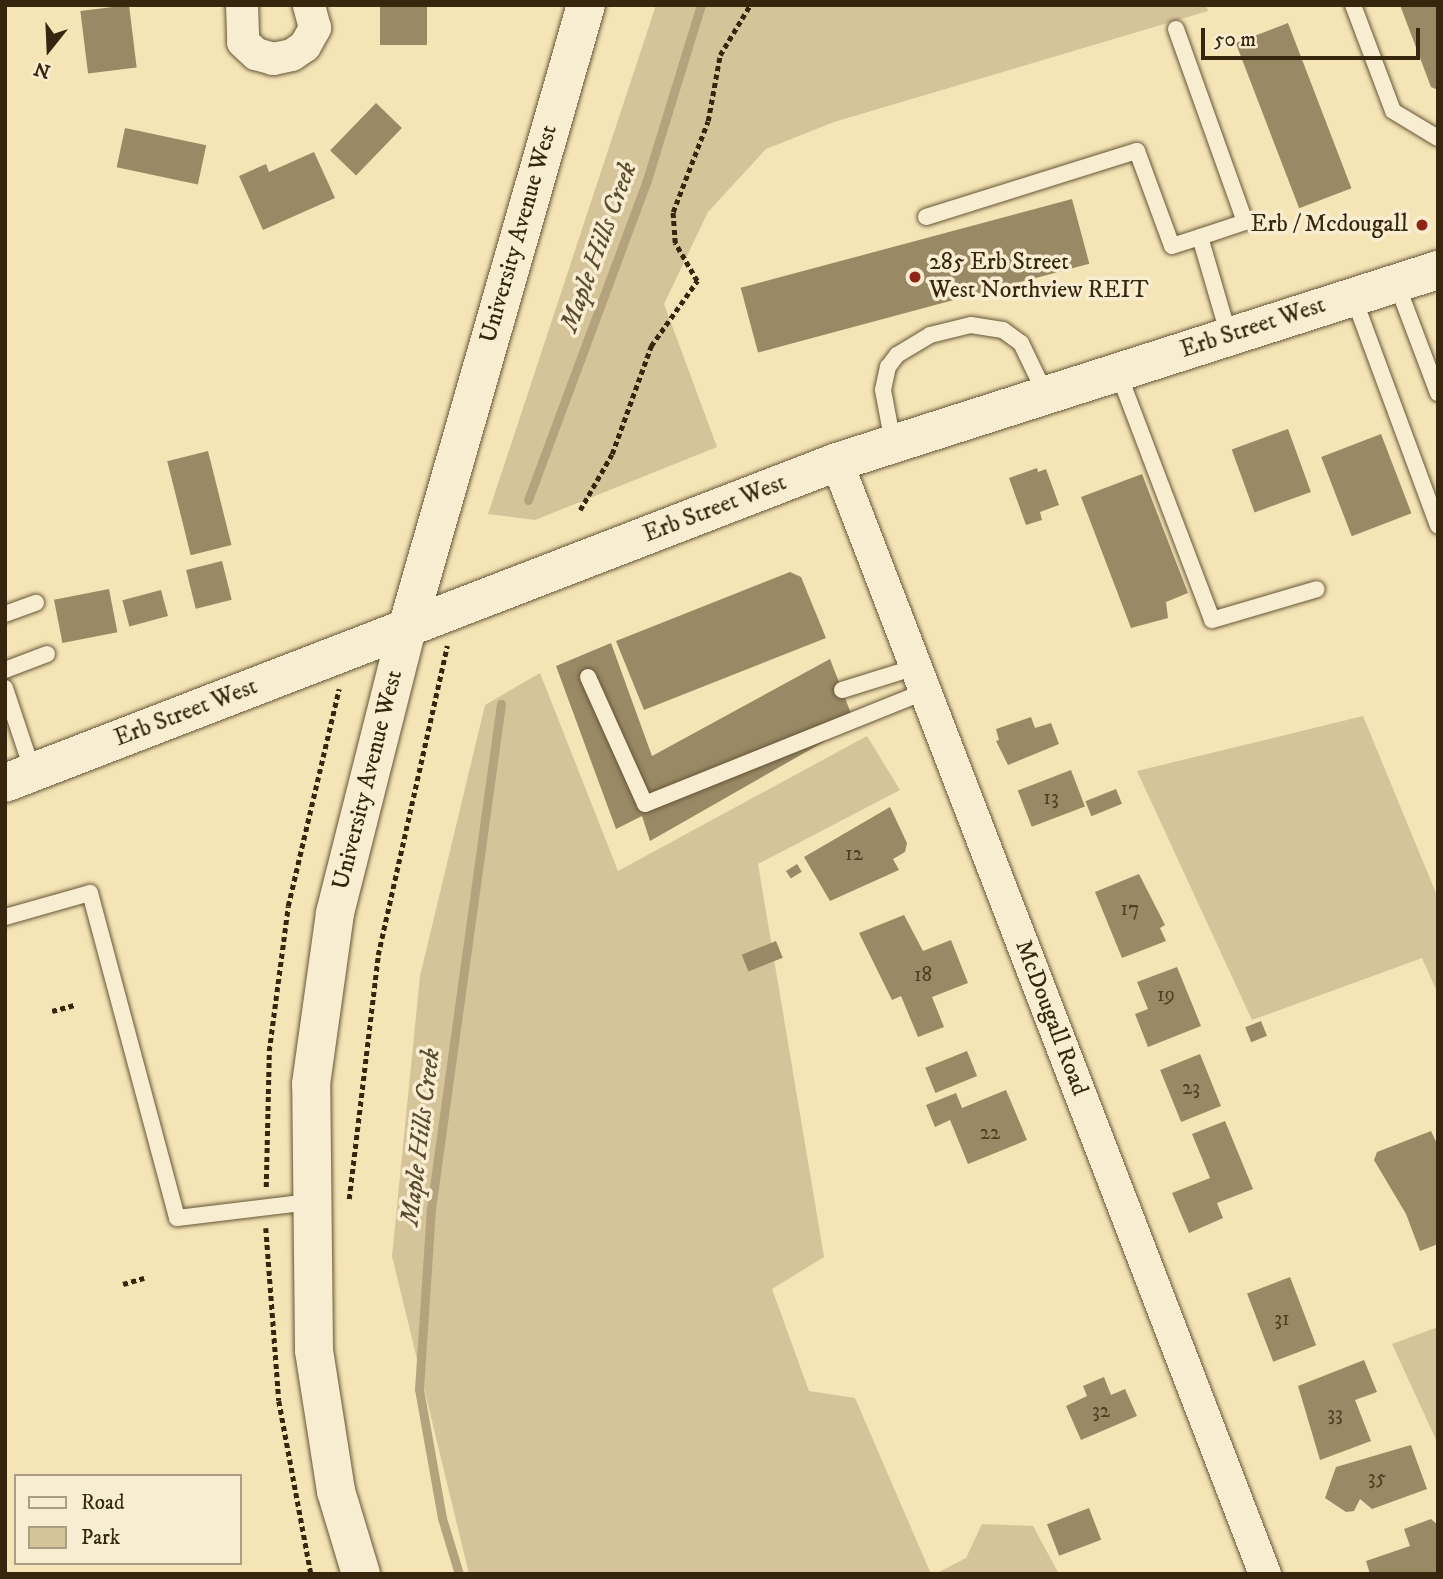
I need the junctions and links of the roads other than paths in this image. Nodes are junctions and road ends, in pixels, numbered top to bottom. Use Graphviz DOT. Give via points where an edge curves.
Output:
graph roads {
  1 [pos="242,5"];
  2 [pos="309,5"];
  3 [pos="586,5"];
  4 [pos="1353,5"];
  5 [pos="1177,29"];
  6 [pos="1438,138"];
  7 [pos="926,217"];
  8 [pos="1200,237"];
  9 [pos="1438,270"];
  10 [pos="1396,282"];
  11 [pos="1353,296"];
  12 [pos="1229,336"];
  13 [pos="1118,372"];
  14 [pos="1045,393"];
  15 [pos="1438,394"];
  16 [pos="892,443"];
  17 [pos="837,462"];
  18 [pos="1438,526"];
  19 [pos="1317,589"];
  20 [pos="36,603"];
  21 [pos="5,614"];
  22 [pos="407,628"];
  23 [pos="47,654"];
  24 [pos="5,670"];
  25 [pos="587,677"];
  26 [pos="921,679"];
  27 [pos="5,688"];
  28 [pos="842,690"];
  29 [pos="19,777"];
  30 [pos="5,917"];
  31 [pos="310,1202"];
  32 [pos="360,1574"];
  33 [pos="1265,1574"];
  1 -- 2 [label="street" via="243,42 256,54 273,59 305,46 315,28"];
  3 -- 22 [label="main road, University Avenue West"];
  4 -- 6 [label="lane" via="1393,111"];
  5 -- 8 [label="lane" via="1245,222"];
  7 -- 8 [label="lane" via="1137,151 1172,246"];
  8 -- 12 [label="lane"];
  9 -- 10 [label="main road, Erb Street West"];
  10 -- 11 [label="main road, Erb Street West"];
  10 -- 15 [label="lane"];
  11 -- 12 [label="main road, Erb Street West"];
  11 -- 18 [label="lane"];
  12 -- 13 [label="main road, Erb Street West"];
  13 -- 14 [label="main road, Erb Street West"];
  13 -- 19 [label="lane" via="1212,620"];
  14 -- 16 [label="main road, Erb Street West"];
  14 -- 16 [label="lane" via="1021,343 1003,330 971,325 930,335 897,355 888,367 883,390"];
  16 -- 17 [label="main road, Erb Street West"];
  17 -- 22 [label="main road, Erb Street West"];
  17 -- 26 [label="street, McDougall Road"];
  20 -- 21 [label="lane"];
  22 -- 29 [label="main road, Erb Street West"];
  22 -- 31 [label="main road, University Avenue West" via="335,913 311,1084"];
  23 -- 24 [label="lane"];
  25 -- 26 [label="lane" via="645,804"];
  26 -- 28 [label="lane"];
  26 -- 33 [label="street, McDougall Road"];
  27 -- 29 [label="lane"];
  30 -- 31 [label="lane" via="90,893 177,1218"];
  31 -- 32 [label="main road, University Avenue West" via="314,1350 336,1491"];
}
